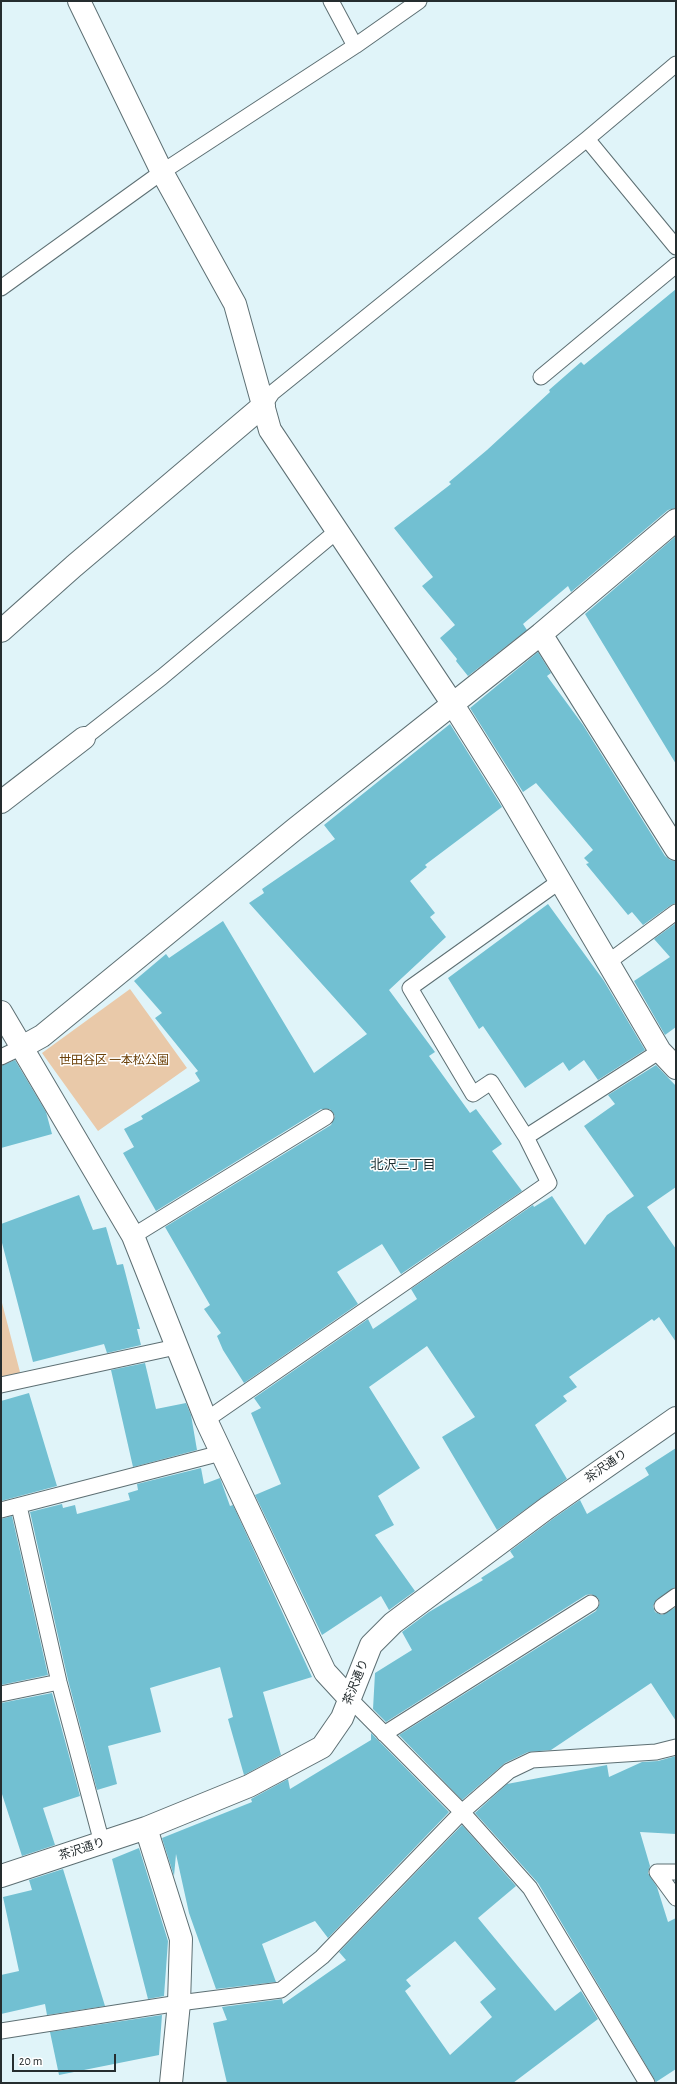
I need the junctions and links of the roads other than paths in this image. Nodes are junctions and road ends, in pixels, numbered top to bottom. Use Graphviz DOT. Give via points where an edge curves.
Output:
graph roads {
  1 [pos="79,1"];
  2 [pos="331,1"];
  3 [pos="419,1"];
  4 [pos="355,46"];
  5 [pos="676,64"];
  6 [pos="587,139"];
  7 [pos="162,172"];
  8 [pos="676,247"];
  9 [pos="676,265"];
  10 [pos="1,288"];
  11 [pos="541,377"];
  12 [pos="264,405"];
  13 [pos="676,520"];
  14 [pos="337,531"];
  15 [pos="1,631"];
  16 [pos="540,634"];
  17 [pos="452,703"];
  18 [pos="84,738"];
  19 [pos="1,802"];
  20 [pos="676,849"];
  21 [pos="560,881"];
  22 [pos="676,912"];
  23 [pos="607,963"];
  24 [pos="1,1012"];
  25 [pos="22,1047"];
  26 [pos="660,1051"];
  27 [pos="1,1057"];
  28 [pos="676,1068"];
  29 [pos="326,1117"];
  30 [pos="526,1138"];
  31 [pos="133,1236"];
  32 [pos="176,1347"];
  33 [pos="1,1385"];
  34 [pos="676,1418"];
  35 [pos="206,1420"];
  36 [pos="221,1453"];
  37 [pos="19,1506"];
  38 [pos="1,1510"];
  39 [pos="676,1596"];
  40 [pos="591,1603"];
  41 [pos="662,1606"];
  42 [pos="60,1682"];
  43 [pos="1,1694"];
  44 [pos="349,1698"];
  45 [pos="384,1734"];
  46 [pos="676,1747"];
  47 [pos="462,1812"];
  48 [pos="146,1828"];
  49 [pos="102,1843"];
  50 [pos="676,1872"];
  51 [pos="1,1876"];
  52 [pos="676,1898"];
  53 [pos="179,2003"];
  54 [pos="1,2032"];
  55 [pos="171,2083"];
  56 [pos="647,2083"];
  1 -- 7 [label="street"];
  2 -- 4 [label="lane"];
  3 -- 4 [label="lane"];
  4 -- 7 [label="lane"];
  5 -- 6 [label="lane"];
  6 -- 8 [label="lane"];
  6 -- 12 [label="lane" via="272,393"];
  7 -- 10 [label="lane"];
  7 -- 12 [label="street" via="235,304"];
  9 -- 11 [label="lane"];
  12 -- 14 [label="street" via="270,430"];
  12 -- 15 [label="street"];
  13 -- 16 [label="street"];
  14 -- 17 [label="street"];
  14 -- 18 [label="lane" via="162,677"];
  16 -- 17 [label="street"];
  16 -- 20 [label="street"];
  17 -- 21 [label="street"];
  17 -- 25 [label="street" via="42,1036"];
  18 -- 19 [label="street"];
  21 -- 23 [label="street"];
  21 -- 30 [label="lane" via="410,988 473,1094 491,1082"];
  22 -- 23 [label="lane"];
  23 -- 26 [label="street"];
  24 -- 25 [label="street"];
  25 -- 27 [label="lane"];
  25 -- 31 [label="street"];
  26 -- 28 [label="street"];
  26 -- 30 [label="lane"];
  29 -- 31 [label="lane"];
  30 -- 35 [label="lane" via="549,1183"];
  31 -- 32 [label="street"];
  32 -- 33 [label="lane"];
  32 -- 35 [label="street"];
  34 -- 44 [label="street, 茶沢通り" via="547,1508 393,1623 371,1645"];
  35 -- 36 [label="street"];
  36 -- 37 [label="lane"];
  36 -- 44 [label="street" via="325,1672"];
  37 -- 38 [label="lane"];
  37 -- 42 [label="lane"];
  39 -- 41 [label="lane"];
  40 -- 45 [label="lane"];
  42 -- 43 [label="lane"];
  42 -- 49 [label="lane"];
  44 -- 45 [label="lane"];
  44 -- 48 [label="street, 茶沢通り" via="342,1718 322,1747 249,1786"];
  45 -- 47 [label="lane"];
  46 -- 47 [label="lane" via="656,1752 532,1760 510,1771"];
  47 -- 53 [label="lane" via="322,1957 281,1990"];
  47 -- 56 [label="lane" via="530,1888"];
  48 -- 49 [label="street, 茶沢通り"];
  48 -- 53 [label="street" via="181,1939"];
  49 -- 51 [label="street, 茶沢通り"];
  50 -- 52 [label="lane" via="657,1872"];
  53 -- 54 [label="lane"];
  53 -- 55 [label="street"];
}
